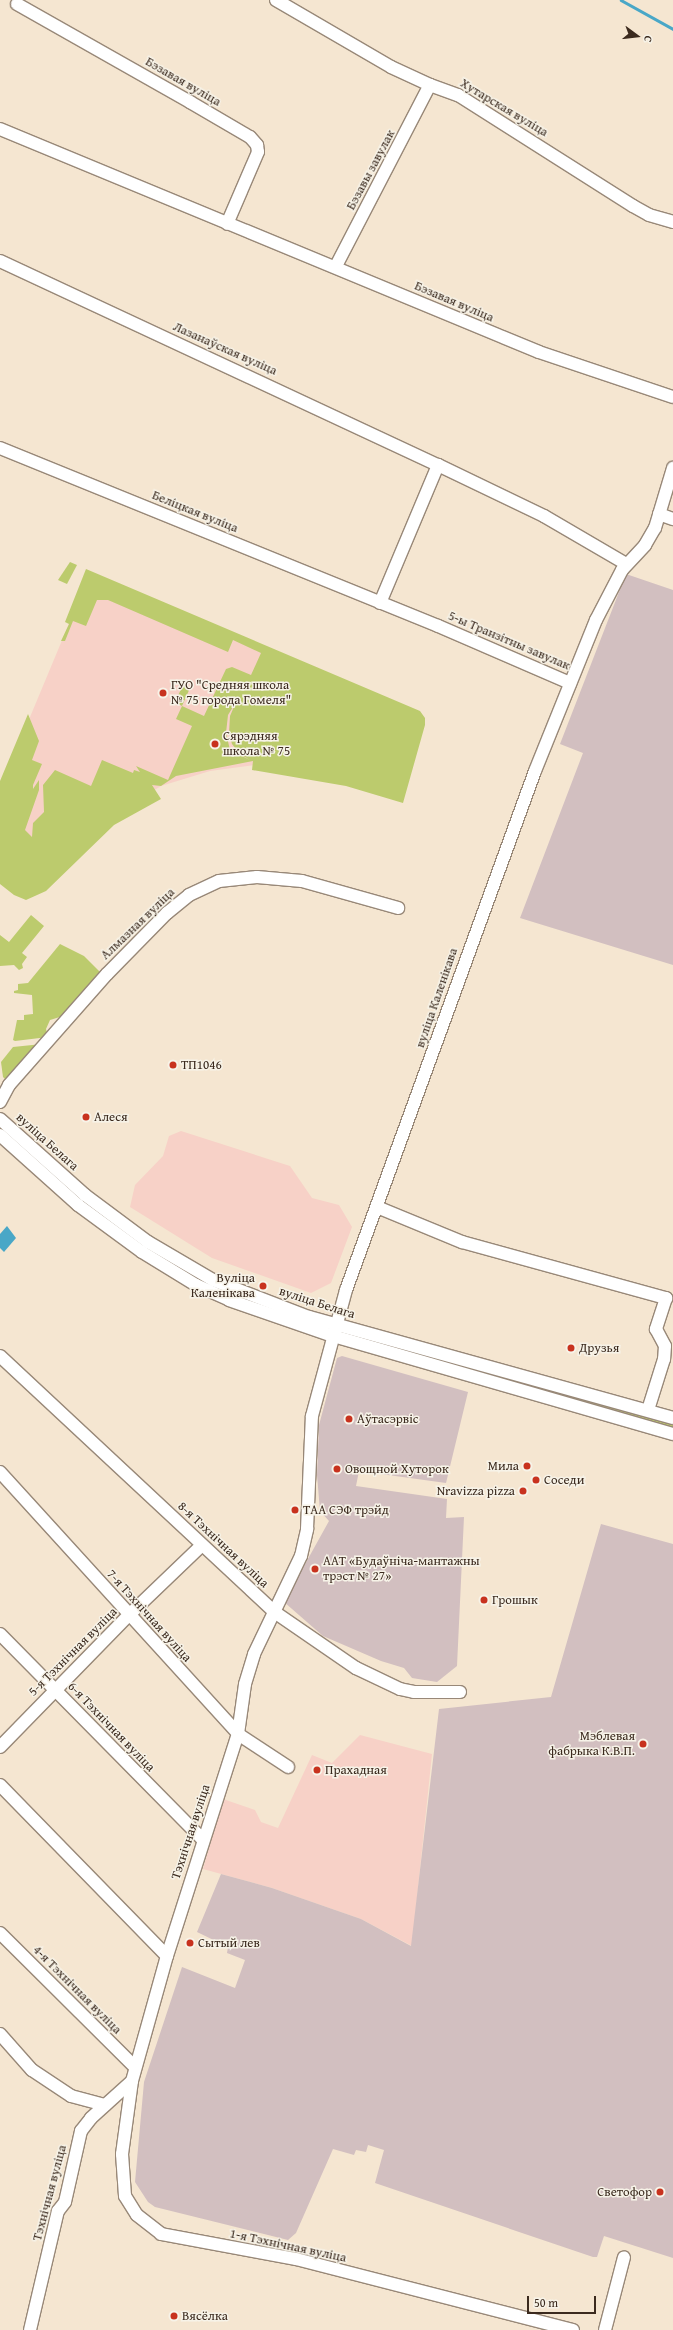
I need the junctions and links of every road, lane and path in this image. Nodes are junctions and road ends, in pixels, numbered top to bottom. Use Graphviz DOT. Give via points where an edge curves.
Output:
graph roads {
  1 [pos="276,0"];
  2 [pos="17,4"];
  3 [pos="430,86"];
  4 [pos="0,129"];
  5 [pos="673,222"];
  6 [pos="228,224"];
  7 [pos="0,260"];
  8 [pos="336,266"];
  9 [pos="673,398"];
  10 [pos="0,448"];
  11 [pos="438,465"];
  12 [pos="673,468"];
  13 [pos="659,514"];
  14 [pos="673,519"];
  15 [pos="626,564"];
  16 [pos="380,603"];
  17 [pos="570,683"];
  18 [pos="398,908"];
  19 [pos="0,1102"];
  20 [pos="0,1119"];
  21 [pos="0,1136"];
  22 [pos="377,1208"];
  23 [pos="336,1324"];
  24 [pos="333,1336"];
  25 [pos="1,1360"];
  26 [pos="648,1410"];
  27 [pos="673,1418"];
  28 [pos="673,1434"];
  29 [pos="0,1472"];
  30 [pos="202,1545"];
  31 [pos="273,1611"];
  32 [pos="129,1615"];
  33 [pos="0,1634"];
  34 [pos="55,1689"];
  35 [pos="460,1692"];
  36 [pos="238,1734"];
  37 [pos="0,1747"];
  38 [pos="288,1767"];
  39 [pos="0,1785"];
  40 [pos="202,1839"];
  41 [pos="0,1933"];
  42 [pos="167,1956"];
  43 [pos="0,2034"];
  44 [pos="134,2067"];
  45 [pos="132,2081"];
  46 [pos="105,2105"];
  47 [pos="624,2257"];
  48 [pos="30,2330"];
  49 [pos="574,2330"];
  50 [pos="605,2330"];
  1 -- 3 [label="street, Хутарская вуліца" via="391,67"];
  2 -- 6 [label="street, Бэзавая вуліца" via="250,137 257,145 258,152"];
  3 -- 5 [label="street, Хутарская вуліца" via="458,95 632,206 649,215"];
  3 -- 8 [label="street, Бэзавы завулак"];
  4 -- 6 [label="street, Бэзавая вуліца"];
  6 -- 8 [label="street, Бэзавая вуліца"];
  7 -- 11 [label="street, Лазанаўская вуліца"];
  8 -- 9 [label="street, Бэзавая вуліца" via="539,352"];
  10 -- 16 [label="street, Беліцкая вуліца"];
  11 -- 15 [label="street" via="544,516"];
  11 -- 16 [label="street"];
  12 -- 13 [label="street, 5-ы Транзітны завулак"];
  13 -- 14 [label="street"];
  13 -- 15 [label="street, 5-ы Транзітны завулак" via="651,536"];
  15 -- 17 [label="street, 5-ы Транзітны завулак" via="596,620"];
  16 -- 17 [label="street, 5-ы Транзітны завулак"];
  17 -- 22 [label="street, вуліца Каленікава" via="478,925"];
  18 -- 19 [label="street, Алмазная вуліца" via="302,881 258,877 219,881 189,895 167,913 107,974 9,1086"];
  20 -- 23 [label="street, вуліца Белага" via="85,1195 155,1246 213,1280"];
  21 -- 24 [label="street, вуліца Белага" via="78,1205 171,1271 229,1300"];
  22 -- 23 [label="street, вуліца Каленікава"];
  22 -- 26 [label="street" via="462,1242 666,1298 656,1328 665,1351"];
  23 -- 24 [label="street, Тэхнічная вуліца"];
  23 -- 26 [label="street, вуліца Белага"];
  24 -- 28 [label="street, вуліца Белага"];
  24 -- 31 [label="street, Тэхнічная вуліца" via="312,1416 307,1529 301,1556"];
  25 -- 30 [label="street, 8-я Тэхнічная вуліца"];
  26 -- 27 [label="street, вуліца Белага"];
  29 -- 32 [label="street, 7-я Тэхнічная вуліца"];
  30 -- 31 [label="street, 8-я Тэхнічная вуліца"];
  30 -- 32 [label="street, 5-я Тэхнічная вуліца"];
  31 -- 35 [label="street, 8-я Тэхнічная вуліца" via="356,1668 400,1689 414,1692"];
  31 -- 36 [label="street, Тэхнічная вуліца" via="254,1654 245,1684"];
  32 -- 34 [label="street, 5-я Тэхнічная вуліца"];
  32 -- 36 [label="street, 7-я Тэхнічная вуліца"];
  33 -- 34 [label="street, 6-я Тэхнічная вуліца"];
  34 -- 37 [label="street, 5-я Тэхнічная вуліца"];
  34 -- 40 [label="street, 6-я Тэхнічная вуліца"];
  36 -- 38 [label="street, 7-я Тэхнічная вуліца"];
  36 -- 40 [label="street, Тэхнічная вуліца"];
  39 -- 42 [label="street"];
  40 -- 42 [label="street, Тэхнічная вуліца"];
  41 -- 44 [label="street, 4-я Тэхнічная вуліца"];
  42 -- 44 [label="street, Тэхнічная вуліца"];
  43 -- 46 [label="street" via="32,2070 71,2096"];
  44 -- 45 [label="street, Тэхнічная вуліца"];
  45 -- 46 [label="street, Тэхнічная вуліца"];
  45 -- 49 [label="street, 1-я Тэхнічная вуліца" via="122,2154 125,2196 137,2215 161,2234 296,2259"];
  46 -- 48 [label="street, Тэхнічная вуліца" via="81,2132 65,2202 58,2211"];
  47 -- 50 [label="street"];
}
